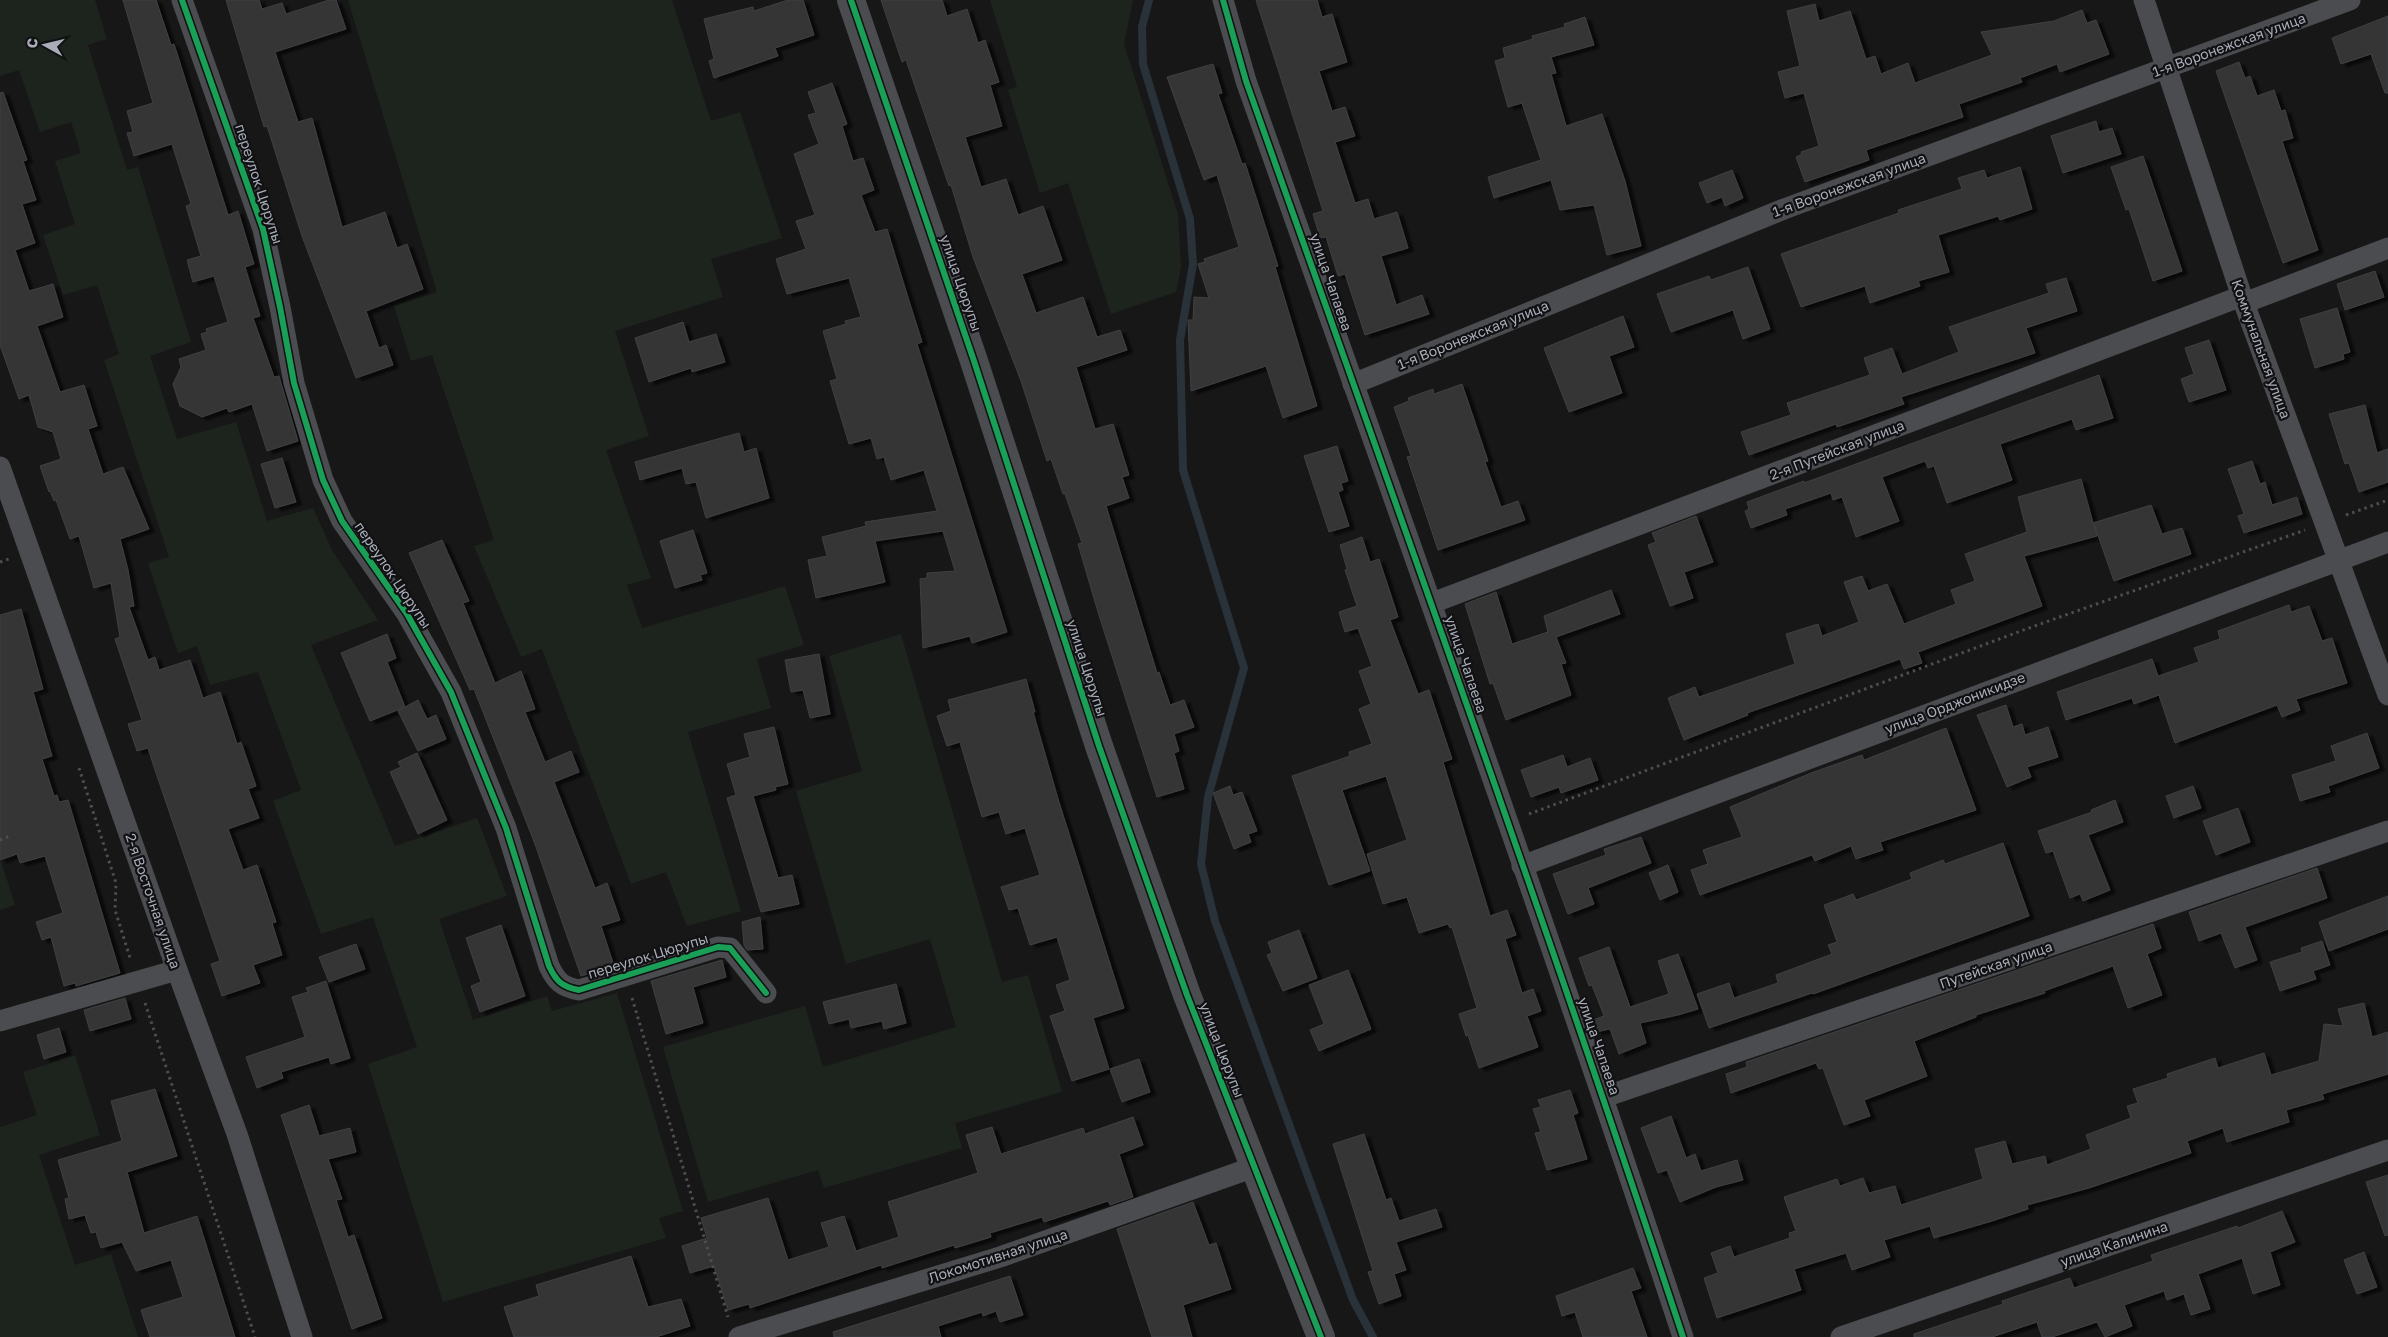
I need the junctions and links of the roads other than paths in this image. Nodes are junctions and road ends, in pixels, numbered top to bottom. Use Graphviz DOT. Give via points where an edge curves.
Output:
graph roads {
  1 [pos="182,0"];
  2 [pos="851,0"];
  3 [pos="1223,0"];
  4 [pos="2144,0"];
  5 [pos="2350,0"];
  6 [pos="2168,68"];
  7 [pos="2388,248"];
  8 [pos="2243,300"];
  9 [pos="1353,384"];
  10 [pos="0,466"];
  11 [pos="2388,542"];
  12 [pos="2338,560"];
  13 [pos="1432,603"];
  14 [pos="2388,695"];
  15 [pos="2388,831"];
  16 [pos="1522,866"];
  17 [pos="177,970"];
  18 [pos="766,993"];
  19 [pos="0,1021"];
  20 [pos="1604,1097"];
  21 [pos="2388,1150"];
  22 [pos="1254,1167"];
  23 [pos="302,1337"];
  24 [pos="739,1337"];
  25 [pos="1321,1337"];
  26 [pos="1683,1337"];
  27 [pos="1840,1337"];
  1 -- 18 [label="street, переулок Цюрупы" via="263,228 294,383 323,480 342,521 406,614 450,692 506,828 556,981 566,988 579,990 718,947 730,948"];
  2 -- 22 [label="street, улица Цюрупы" via="974,361 1099,746 1187,995"];
  3 -- 9 [label="street, улица Чапаева" via="1246,81"];
  4 -- 6 [label="street, Коммунальная улица"];
  5 -- 6 [label="street, 1-я Воронежская улица"];
  6 -- 8 [label="street, Коммунальная улица"];
  6 -- 9 [label="street, 1-я Воронежская улица" via="1760,218"];
  7 -- 8 [label="street, 2-я Путейская улица"];
  8 -- 12 [label="street, Коммунальная улица"];
  8 -- 13 [label="street, 2-я Путейская улица"];
  9 -- 13 [label="street, улица Чапаева"];
  10 -- 17 [label="street, 2-я Восточная улица"];
  11 -- 12 [label="street, улица Орджоникидзе"];
  12 -- 14 [label="street, Коммунальная улица"];
  12 -- 16 [label="street, улица Орджоникидзе"];
  13 -- 16 [label="street, улица Чапаева"];
  15 -- 20 [label="street, Путейская улица"];
  16 -- 20 [label="street, улица Чапаева"];
  17 -- 19 [label="street"];
  17 -- 23 [label="street, 2-я Восточная улица" via="237,1134"];
  20 -- 26 [label="street, улица Чапаева"];
  21 -- 27 [label="street, улица Калинина"];
  22 -- 24 [label="street, Локомотивная улица" via="1000,1257"];
  22 -- 25 [label="street, улица Цюрупы"];
}
